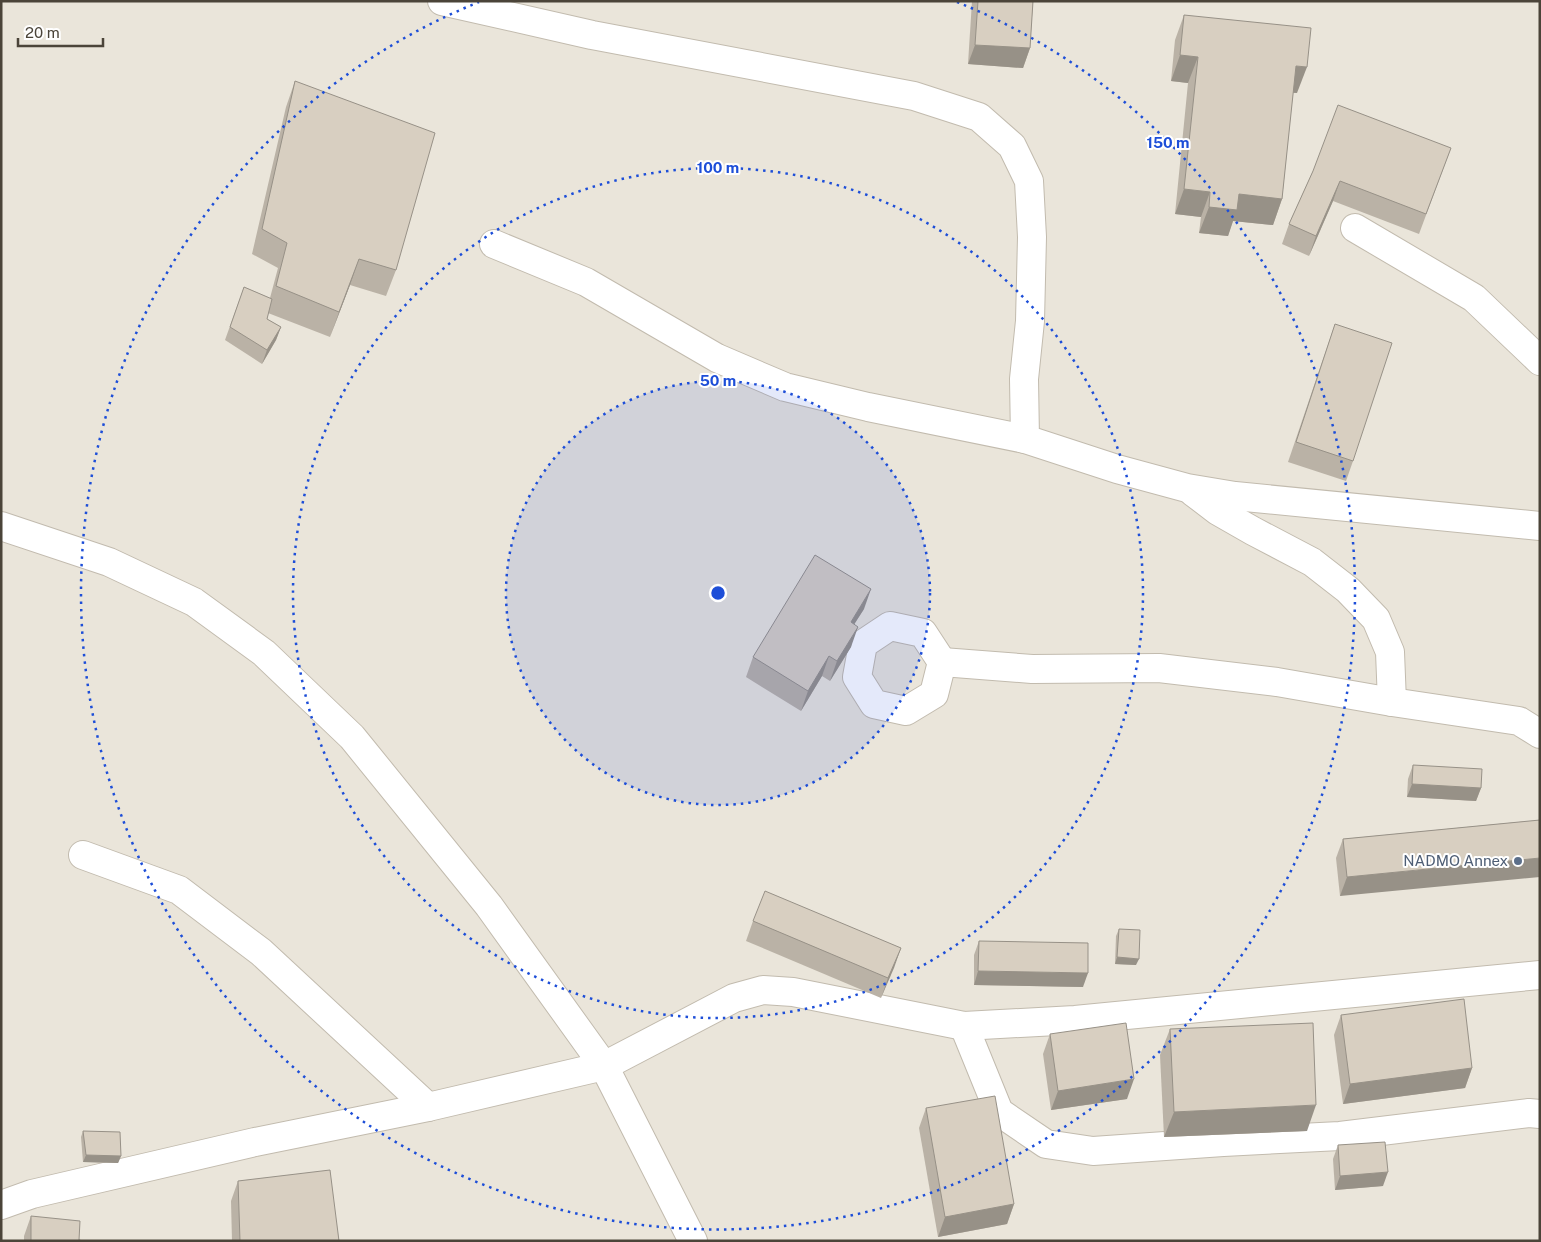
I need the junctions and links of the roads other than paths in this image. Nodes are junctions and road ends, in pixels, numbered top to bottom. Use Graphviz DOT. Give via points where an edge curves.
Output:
graph roads {
  1 [pos="442,1"];
  2 [pos="1355,228"];
  3 [pos="494,244"];
  4 [pos="1540,362"];
  5 [pos="1025,439"];
  6 [pos="1187,488"];
  7 [pos="1,526"];
  8 [pos="1540,526"];
  9 [pos="942,662"];
  10 [pos="1392,702"];
  11 [pos="1540,734"];
  12 [pos="83,856"];
  13 [pos="1540,975"];
  14 [pos="964,1026"];
  15 [pos="604,1066"];
  16 [pos="428,1107"];
  17 [pos="1540,1114"];
  18 [pos="1,1205"];
  19 [pos="693,1241"];
  1 -- 5 [label="street" via="592,35 914,96 979,117 1012,146 1029,181 1032,237 1030,321 1024,379"];
  2 -- 4 [label="street" via="1474,298"];
  3 -- 5 [label="street" via="586,282 717,358 785,387"];
  5 -- 6 [label="street"];
  6 -- 8 [label="street" via="1235,496"];
  6 -- 10 [label="street" via="1218,511 1312,562 1348,590 1376,619 1390,652"];
  7 -- 15 [label="street" via="109,562 194,602 264,653 352,737 489,906"];
  9 -- 10 [label="street" via="1032,669 1159,668 1277,682"];
  10 -- 11 [label="street" via="1519,721"];
  12 -- 16 [label="street" via="179,890 261,952"];
  13 -- 14 [label="street" via="1075,1020"];
  14 -- 15 [label="street" via="794,992 762,990 734,998"];
  14 -- 17 [label="street" via="999,1112 1046,1144 1093,1151 1340,1136"];
  15 -- 16 [label="street"];
  15 -- 19 [label="street"];
  16 -- 18 [label="street" via="255,1142 32,1194"];
}
